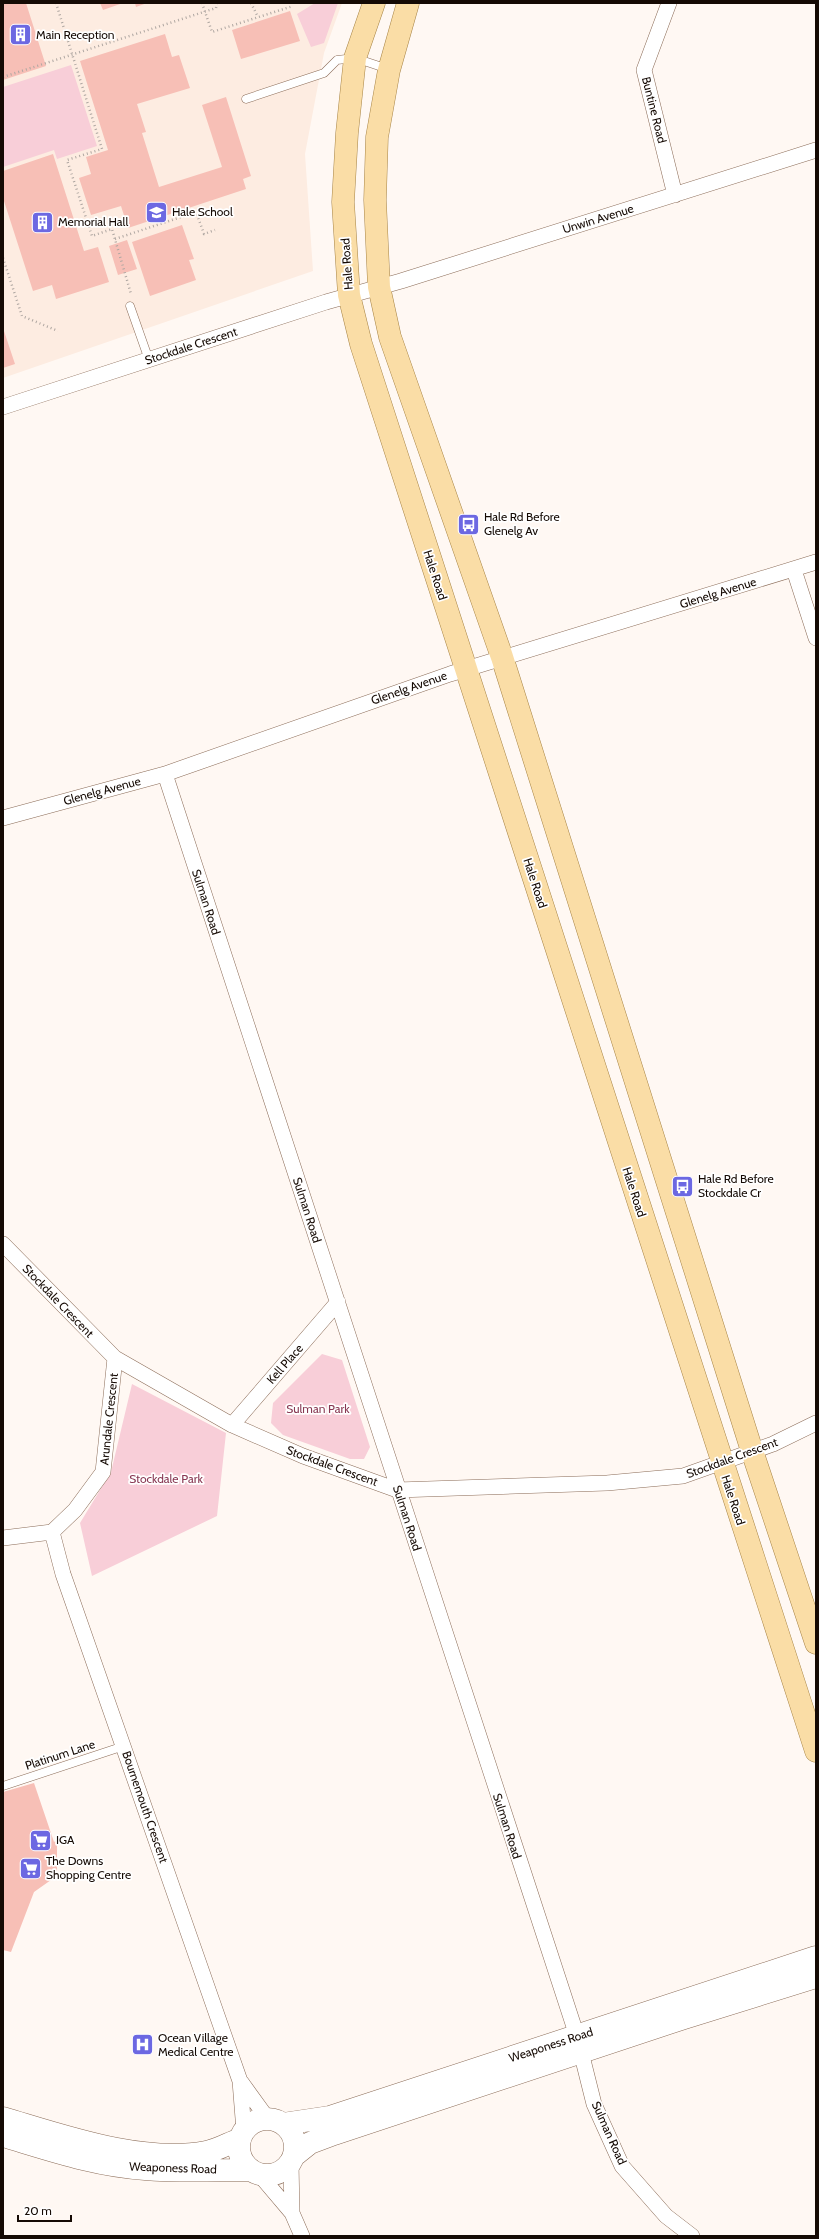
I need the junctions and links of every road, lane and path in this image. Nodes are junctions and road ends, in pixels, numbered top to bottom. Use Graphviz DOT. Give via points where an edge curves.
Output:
graph roads {
  1 [pos="56,3"];
  2 [pos="202,3"];
  3 [pos="217,3"];
  4 [pos="251,3"];
  5 [pos="374,3"];
  6 [pos="408,3"];
  7 [pos="669,3"];
  8 [pos="293,6"];
  9 [pos="205,12"];
  10 [pos="258,17"];
  11 [pos="72,55"];
  12 [pos="355,58"];
  13 [pos="388,70"];
  14 [pos="3,77"];
  15 [pos="246,99"];
  16 [pos="816,150"];
  17 [pos="675,195"];
  18 [pos="215,230"];
  19 [pos="115,239"];
  20 [pos="3,258"];
  21 [pos="379,287"];
  22 [pos="349,295"];
  23 [pos="132,297"];
  24 [pos="130,306"];
  25 [pos="58,331"];
  26 [pos="150,360"];
  27 [pos="3,407"];
  28 [pos="816,562"];
  29 [pos="794,570"];
  30 [pos="816,638"];
  31 [pos="502,657"];
  32 [pos="466,669"];
  33 [pos="165,774"];
  34 [pos="3,818"];
  35 [pos="3,1244"];
  36 [pos="338,1302"];
  37 [pos="115,1358"];
  38 [pos="816,1423"];
  39 [pos="232,1425"];
  40 [pos="752,1451"];
  41 [pos="721,1462"];
  42 [pos="398,1490"];
  43 [pos="52,1532"];
  44 [pos="3,1538"];
  45 [pos="816,1643"];
  46 [pos="124,1746"];
  47 [pos="816,1751"];
  48 [pos="3,1786"];
  49 [pos="816,1957"];
  50 [pos="816,1977"];
  51 [pos="579,2044"];
  52 [pos="240,2081"];
  53 [pos="3,2118"];
  54 [pos="275,2121"];
  55 [pos="242,2135"];
  56 [pos="3,2136"];
  57 [pos="293,2159"];
  58 [pos="255,2172"];
  59 [pos="292,2213"];
  60 [pos="302,2236"];
  61 [pos="692,2236"];
  1 -- 11 [label="path"];
  2 -- 9 [label="path"];
  3 -- 9 [label="path" via="216,8"];
  4 -- 10 [label="path"];
  5 -- 12 [label="main road, Hale Road"];
  6 -- 13 [label="main road"];
  7 -- 17 [label="street, Buntine Road" via="644,70"];
  8 -- 10 [label="path"];
  9 -- 10 [label="path" via="212,32"];
  9 -- 11 [label="path"];
  11 -- 14 [label="path"];
  11 -- 19 [label="path" via="102,149 67,160 92,236 112,229"];
  12 -- 13 [label="lane"];
  12 -- 15 [label="lane" via="337,60 324,73"];
  12 -- 22 [label="main road, Hale Road" via="343,202"];
  13 -- 21 [label="main road" via="377,137 375,200"];
  16 -- 17 [label="street, Unwin Avenue"];
  17 -- 21 [label="street, Unwin Avenue"];
  18 -- 19 [label="path" via="204,234 196,212"];
  19 -- 23 [label="path"];
  20 -- 25 [label="path" via="22,316"];
  21 -- 22 [label="street, Stockdale Crescent"];
  21 -- 31 [label="main road" via="390,337"];
  22 -- 26 [label="street, Stockdale Crescent"];
  22 -- 32 [label="main road, Hale Road" via="361,344"];
  24 -- 26 [label="lane"];
  26 -- 27 [label="street, Stockdale Crescent"];
  28 -- 29 [label="street, Glenelg Avenue"];
  29 -- 30 [label="street"];
  29 -- 31 [label="street, Glenelg Avenue"];
  31 -- 32 [label="street, Glenelg Avenue"];
  31 -- 40 [label="main road"];
  32 -- 33 [label="street, Glenelg Avenue"];
  32 -- 41 [label="main road, Hale Road"];
  33 -- 34 [label="street, Glenelg Avenue"];
  33 -- 36 [label="street, Sulman Road"];
  35 -- 37 [label="street, Stockdale Crescent"];
  36 -- 39 [label="street, Kell Place"];
  36 -- 42 [label="street, Sulman Road"];
  37 -- 39 [label="street, Stockdale Crescent"];
  37 -- 43 [label="street, Arundale Crescent" via="104,1472 75,1510"];
  38 -- 40 [label="street, Stockdale Crescent"];
  39 -- 42 [label="street, Stockdale Crescent" via="303,1456"];
  40 -- 41 [label="street, Stockdale Crescent"];
  40 -- 45 [label="main road"];
  41 -- 42 [label="street, Stockdale Crescent" via="683,1476 607,1484"];
  41 -- 47 [label="main road, Hale Road"];
  42 -- 51 [label="street, Sulman Road"];
  43 -- 44 [label="street"];
  43 -- 46 [label="street, Bournemouth Crescent" via="62,1574"];
  46 -- 48 [label="lane, Platinum Lane"];
  46 -- 52 [label="street, Bournemouth Crescent"];
  49 -- 51 [label="main road, Weaponess Road"];
  50 -- 51 [label="main road, Weaponess Road"];
  51 -- 54 [label="main road, Weaponess Road" via="330,2117"];
  51 -- 57 [label="main road, Weaponess Road" via="310,2143"];
  51 -- 61 [label="street, Sulman Road" via="594,2104 622,2166 666,2216"];
  52 -- 54 [label="street, Bournemouth Crescent"];
  52 -- 55 [label="street, Bournemouth Crescent"];
  53 -- 55 [label="main road, Weaponess Road" via="93,2145 153,2154 184,2155 208,2152"];
  54 -- 55 [label="main road" via="250,2124"];
  54 -- 57 [label="main road" via="294,2138"];
  55 -- 58 [label="main road" via="240,2156"];
  56 -- 58 [label="main road, Weaponess Road" via="82,2160 145,2170"];
  57 -- 58 [label="main road" via="277,2174"];
  57 -- 59 [label="street"];
  58 -- 59 [label="street"];
  59 -- 60 [label="street"];
}
